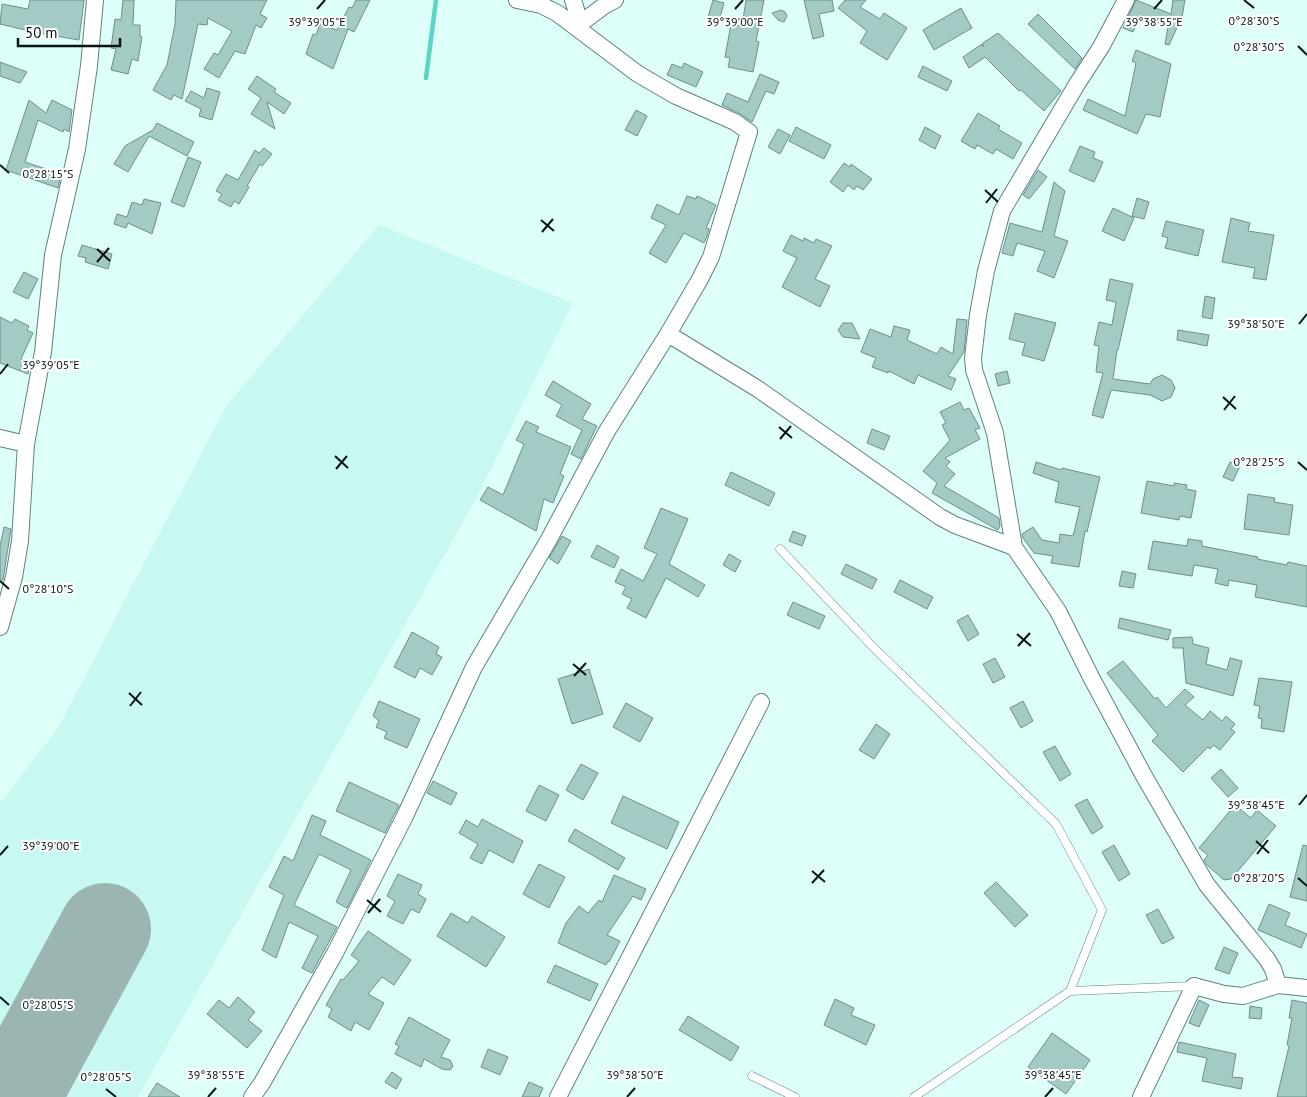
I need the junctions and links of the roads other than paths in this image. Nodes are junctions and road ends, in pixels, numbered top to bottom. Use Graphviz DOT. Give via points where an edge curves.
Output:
graph roads {
  1 [pos="96,0"];
  2 [pos="517,0"];
  3 [pos="573,0"];
  4 [pos="615,0"];
  5 [pos="1126,0"];
  6 [pos="575,25"];
  7 [pos="668,334"];
  8 [pos="0,438"];
  9 [pos="26,444"];
  10 [pos="1014,547"];
  11 [pos="780,549"];
  12 [pos="0,626"];
  13 [pos="760,702"];
  14 [pos="1278,985"];
  15 [pos="1194,986"];
  16 [pos="1307,988"];
  17 [pos="1070,991"];
  18 [pos="752,1076"];
  19 [pos="252,1097"];
  20 [pos="558,1097"];
  21 [pos="795,1097"];
  22 [pos="914,1097"];
  23 [pos="1141,1097"];
  1 -- 9 [label="street" via="77,149 53,254 43,352"];
  2 -- 6 [label="street" via="541,5"];
  3 -- 6 [label="street" via="577,13"];
  4 -- 6 [label="street"];
  5 -- 10 [label="street" via="1002,211 986,271 978,315 974,370 995,433"];
  6 -- 7 [label="street" via="638,74 676,96 735,122 748,132 711,257"];
  7 -- 10 [label="street" via="758,389 940,516 955,525"];
  7 -- 19 [label="street" via="607,431 548,541 474,667 404,818 340,945"];
  8 -- 9 [label="street"];
  9 -- 12 [label="street" via="20,541"];
  10 -- 14 [label="street" via="1058,611 1144,776 1207,885 1267,959"];
  11 -- 17 [label="lane" via="874,648 1056,824 1102,910"];
  13 -- 20 [label="street"];
  14 -- 15 [label="street" via="1243,996"];
  14 -- 16 [label="street"];
  15 -- 17 [label="lane"];
  15 -- 23 [label="street"];
  17 -- 22 [label="lane"];
  18 -- 21 [label="lane"];
}
